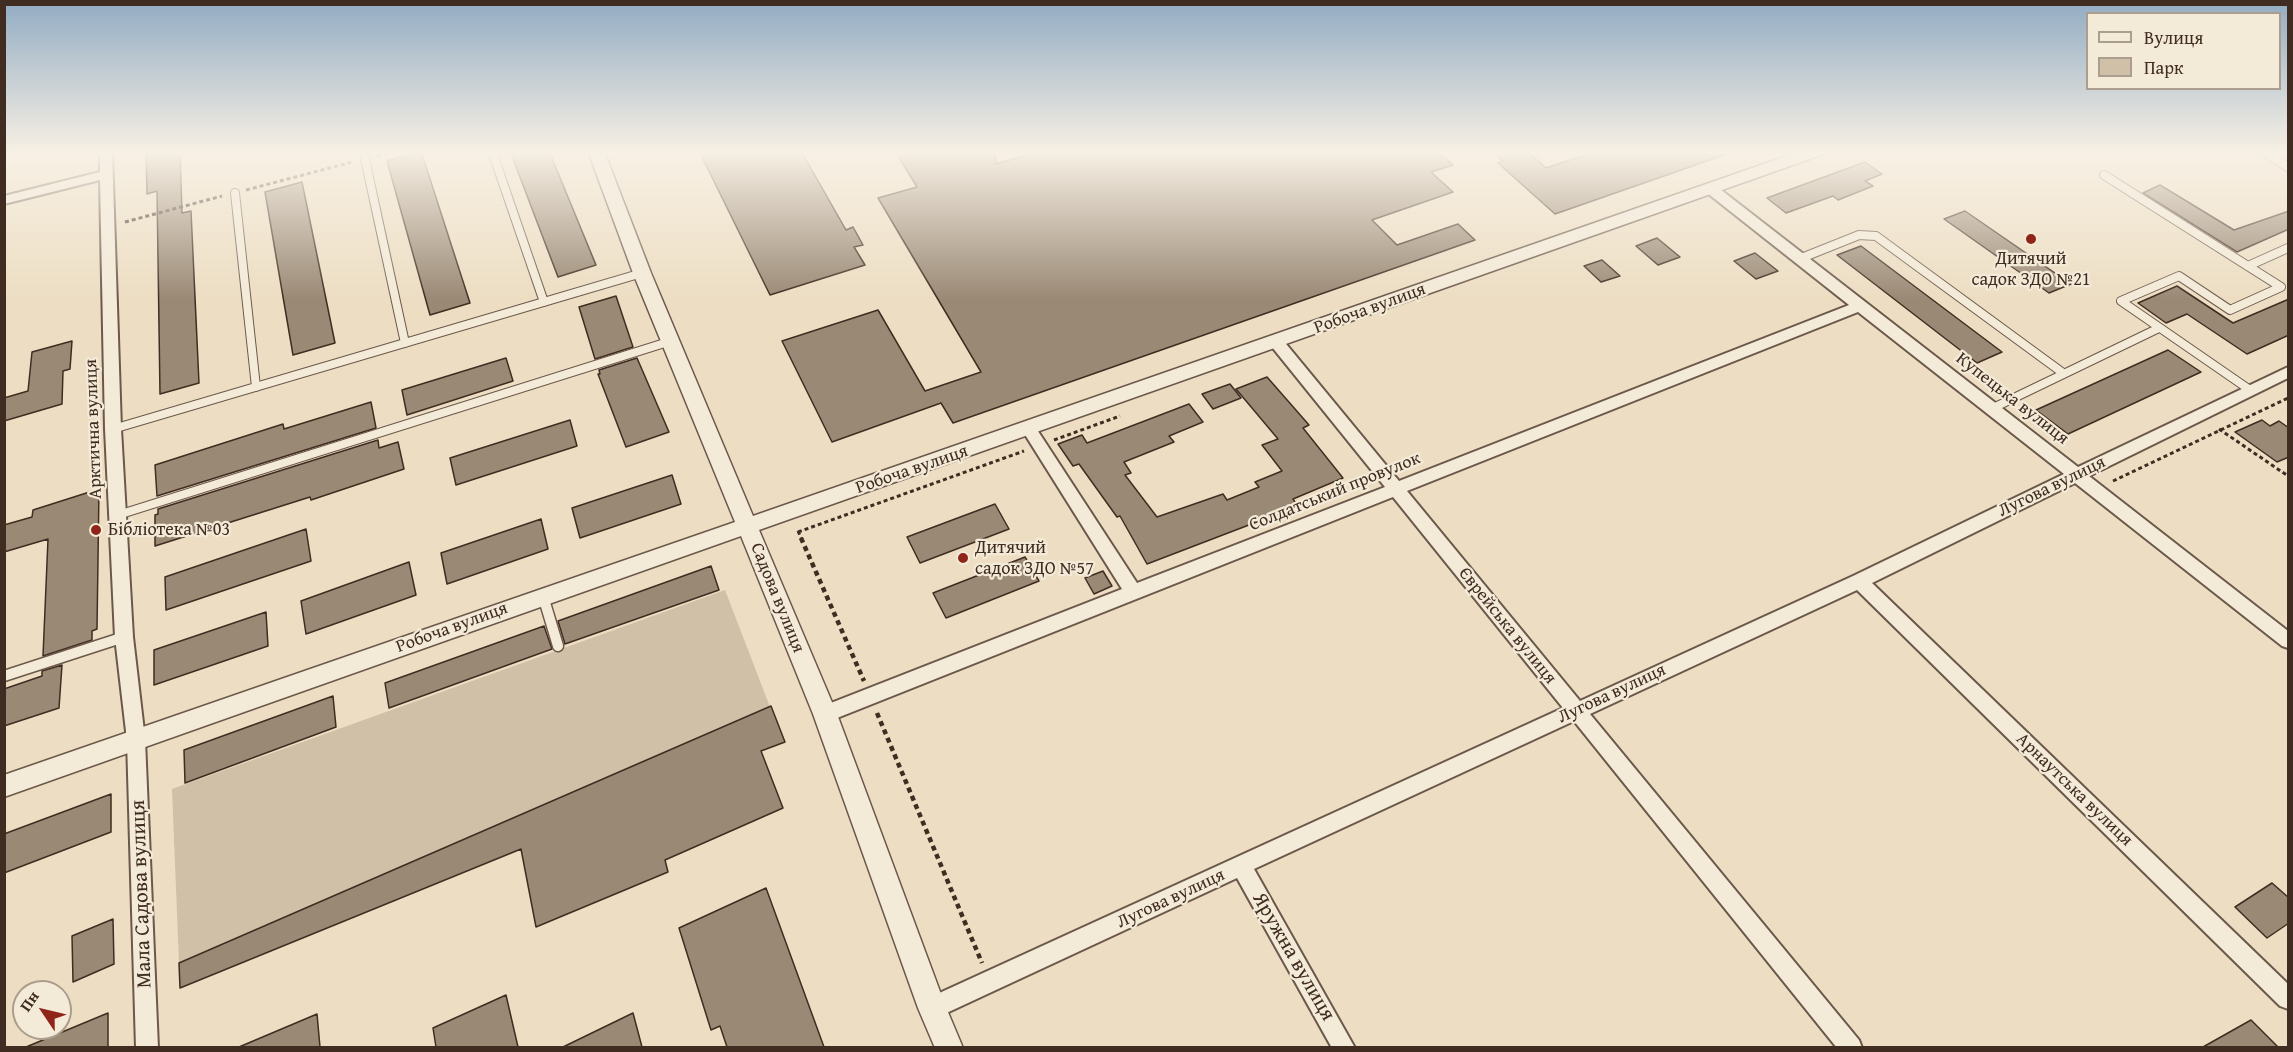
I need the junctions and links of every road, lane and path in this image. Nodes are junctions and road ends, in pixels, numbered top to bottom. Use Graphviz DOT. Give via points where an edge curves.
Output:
graph roads {
  1 [pos="106,200"];
  2 [pos="236,200"];
  3 [pos="374,200"];
  4 [pos="509,200"];
  5 [pos="614,200"];
  6 [pos="1681,200"];
  7 [pos="1726,200"];
  8 [pos="2144,200"];
  9 [pos="2289,248"];
  10 [pos="1799,259"];
  11 [pos="2248,266"];
  12 [pos="642,273"];
  13 [pos="544,302"];
  14 [pos="1859,306"];
  15 [pos="2159,328"];
  16 [pos="671,341"];
  17 [pos="405,343"];
  18 [pos="1277,343"];
  19 [pos="2289,372"];
  20 [pos="2063,373"];
  21 [pos="256,387"];
  22 [pos="2250,390"];
  23 [pos="2289,398"];
  24 [pos="1991,409"];
  25 [pos="2199,415"];
  26 [pos="113,429"];
  27 [pos="2221,430"];
  28 [pos="1034,437"];
  29 [pos="2078,475"];
  30 [pos="2289,476"];
  31 [pos="1395,489"];
  32 [pos="2096,489"];
  33 [pos="789,512"];
  34 [pos="118,515"];
  35 [pos="747,525"];
  36 [pos="798,532"];
  37 [pos="1859,581"];
  38 [pos="1134,593"];
  39 [pos="543,596"];
  40 [pos="124,637"];
  41 [pos="2289,641"];
  42 [pos="558,646"];
  43 [pos="4,676"];
  44 [pos="870,696"];
  45 [pos="1576,710"];
  46 [pos="825,714"];
  47 [pos="136,740"];
  48 [pos="4,786"];
  49 [pos="1242,867"];
  50 [pos="990,982"];
  51 [pos="2289,998"];
  52 [pos="932,1008"];
  53 [pos="147,1047"];
  54 [pos="949,1047"];
  55 [pos="1344,1047"];
  56 [pos="1851,1047"];
  1 -- 26 [label="street, Арктична вулиця"];
  2 -- 21 [label="lane"];
  3 -- 17 [label="lane"];
  4 -- 13 [label="lane"];
  5 -- 12 [label="street, Садова вулиця"];
  6 -- 18 [label="street, Робоча вулиця"];
  7 -- 10 [label="street, Купецька вулиця"];
  8 -- 11 [label="lane"];
  9 -- 11 [label="lane"];
  10 -- 14 [label="street, Купецька вулиця"];
  10 -- 20 [label="lane" via="1859,235 1876,236"];
  11 -- 15 [label="lane" via="2281,287 2230,310 2179,276 2121,301"];
  12 -- 13 [label="lane"];
  12 -- 16 [label="street, Садова вулиця"];
  13 -- 17 [label="lane"];
  14 -- 24 [label="street, Купецька вулиця"];
  14 -- 31 [label="street, Солдатський провулок"];
  15 -- 20 [label="lane"];
  15 -- 22 [label="lane"];
  16 -- 34 [label="lane"];
  16 -- 35 [label="street, Садова вулиця"];
  17 -- 21 [label="lane"];
  18 -- 28 [label="street, Робоча вулиця"];
  18 -- 31 [label="street, Єврейська вулиця"];
  19 -- 22 [label="street, Лугова вулиця"];
  20 -- 24 [label="lane"];
  21 -- 26 [label="lane"];
  22 -- 25 [label="street, Лугова вулиця"];
  23 -- 27 [label="path"];
  24 -- 29 [label="street, Купецька вулиця"];
  25 -- 27 [label="path"];
  25 -- 29 [label="street, Лугова вулиця"];
  26 -- 34 [label="street, Арктична вулиця"];
  27 -- 30 [label="path"];
  27 -- 32 [label="path"];
  28 -- 33 [label="street, Робоча вулиця"];
  28 -- 36 [label="path"];
  28 -- 38 [label="street"];
  29 -- 32 [label="street, Купецька вулиця"];
  29 -- 37 [label="street, Лугова вулиця"];
  31 -- 38 [label="street, Солдатський провулок"];
  31 -- 45 [label="street, Єврейська вулиця"];
  32 -- 41 [label="street, Купецька вулиця"];
  33 -- 35 [label="street, Робоча вулиця"];
  33 -- 36 [label="path"];
  34 -- 40 [label="street, Арктична вулиця"];
  35 -- 39 [label="street, Робоча вулиця"];
  35 -- 46 [label="street, Садова вулиця"];
  36 -- 44 [label="path"];
  37 -- 45 [label="street, Лугова вулиця"];
  37 -- 51 [label="street, Арнаутська вулиця"];
  38 -- 44 [label="street, Солдатський провулок"];
  39 -- 42 [label="lane"];
  39 -- 47 [label="street, Робоча вулиця"];
  40 -- 43 [label="lane"];
  40 -- 47 [label="street, Арктична вулиця"];
  44 -- 46 [label="street, Солдатський провулок"];
  44 -- 50 [label="path"];
  45 -- 49 [label="street, Лугова вулиця"];
  45 -- 56 [label="street, Єврейська вулиця"];
  46 -- 52 [label="street, Садова вулиця"];
  47 -- 48 [label="street, Робоча вулиця"];
  47 -- 53 [label="street, Мала Садова вулиця"];
  49 -- 50 [label="street, Лугова вулиця"];
  49 -- 55 [label="street, Яружна вулиця"];
  50 -- 52 [label="street, Лугова вулиця"];
  52 -- 54 [label="street, Садова вулиця"];
}
